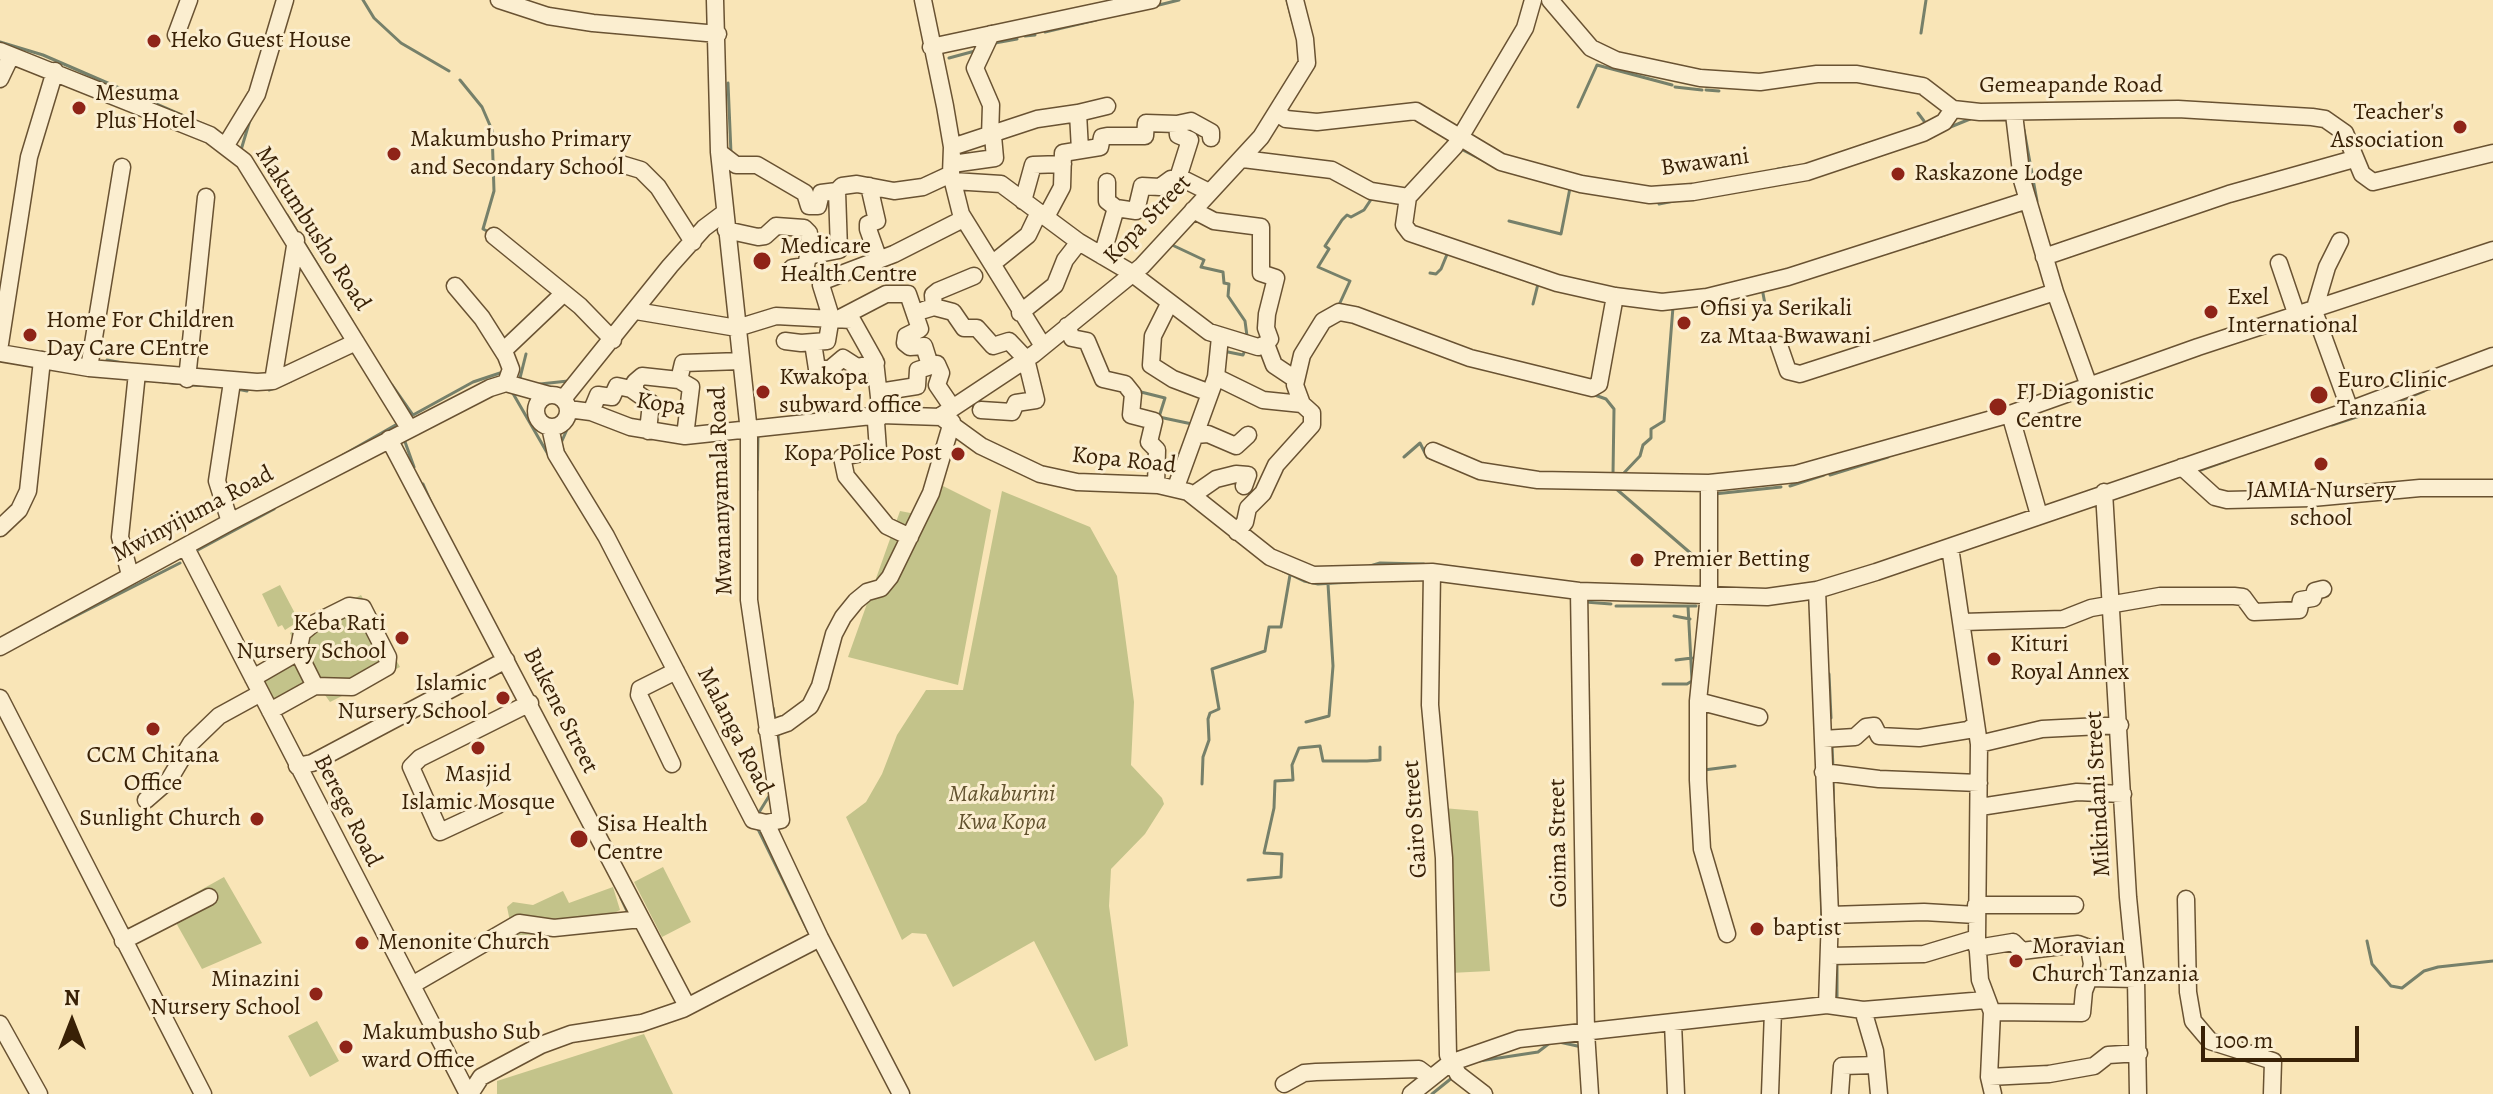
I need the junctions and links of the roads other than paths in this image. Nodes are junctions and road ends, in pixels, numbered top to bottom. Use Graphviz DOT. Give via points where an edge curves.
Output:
graph roads {
  1 [pos="189,0"];
  2 [pos="285,0"];
  3 [pos="499,0"];
  4 [pos="715,0"];
  5 [pos="923,0"];
  6 [pos="1152,0"];
  7 [pos="1295,0"];
  8 [pos="1533,0"];
  9 [pos="1550,0"];
  10 [pos="718,34"];
  11 [pos="991,34"];
  12 [pos="176,35"];
  13 [pos="931,47"];
  14 [pos="6,54"];
  15 [pos="55,71"];
  16 [pos="0,79"];
  17 [pos="1107,106"];
  18 [pos="1953,109"];
  19 [pos="1078,113"];
  20 [pos="1277,113"];
  21 [pos="2014,114"];
  22 [pos="1177,124"];
  23 [pos="992,136"];
  24 [pos="1211,138"];
  25 [pos="1457,139"];
  26 [pos="226,145"];
  27 [pos="952,147"];
  28 [pos="1080,150"];
  29 [pos="719,152"];
  30 [pos="2493,153"];
  31 [pos="1243,159"];
  32 [pos="2354,159"];
  33 [pos="621,164"];
  34 [pos="1063,164"];
  35 [pos="122,167"];
  36 [pos="952,173"];
  37 [pos="1178,178"];
  38 [pos="1107,182"];
  39 [pos="869,186"];
  40 [pos="837,191"];
  41 [pos="1209,192"];
  42 [pos="206,197"];
  43 [pos="1408,197"];
  44 [pos="2028,200"];
  45 [pos="1023,201"];
  46 [pos="806,205"];
  47 [pos="1116,208"];
  48 [pos="1193,210"];
  49 [pos="1043,215"];
  50 [pos="963,219"];
  51 [pos="725,222"];
  52 [pos="802,228"];
  53 [pos="494,236"];
  54 [pos="296,240"];
  55 [pos="2340,241"];
  56 [pos="693,242"];
  57 [pos="1079,242"];
  58 [pos="2493,250"];
  59 [pos="810,256"];
  60 [pos="1102,256"];
  61 [pos="2044,257"];
  62 [pos="879,260"];
  63 [pos="2279,263"];
  64 [pos="992,264"];
  65 [pos="792,268"];
  66 [pos="1132,273"];
  67 [pos="974,276"];
  68 [pos="455,286"];
  69 [pos="2055,292"];
  70 [pos="564,293"];
  71 [pos="1615,296"];
  72 [pos="1169,304"];
  73 [pos="934,307"];
  74 [pos="636,311"];
  75 [pos="2314,311"];
  76 [pos="915,313"];
  77 [pos="1020,313"];
  78 [pos="810,315"];
  79 [pos="2297,316"];
  80 [pos="835,319"];
  81 [pos="1067,326"];
  82 [pos="737,328"];
  83 [pos="1220,337"];
  84 [pos="613,340"];
  85 [pos="785,341"];
  86 [pos="356,342"];
  87 [pos="810,343"];
  88 [pos="0,344"];
  89 [pos="1266,344"];
  90 [pos="1779,345"];
  91 [pos="1043,346"];
  92 [pos="503,351"];
  93 [pos="0,353"];
  94 [pos="2493,356"];
  95 [pos="1026,359"];
  96 [pos="42,360"];
  97 [pos="741,361"];
  98 [pos="876,363"];
  99 [pos="930,365"];
  100 [pos="89,368"];
  101 [pos="137,373"];
  102 [pos="187,379"];
  103 [pos="1295,379"];
  104 [pos="679,380"];
  105 [pos="273,381"];
  106 [pos="232,382"];
  107 [pos="511,385"];
  108 [pos="1213,385"];
  109 [pos="2089,386"];
  110 [pos="635,391"];
  111 [pos="879,392"];
  112 [pos="554,402"];
  113 [pos="1302,404"];
  114 [pos="981,410"];
  115 [pos="2350,410"];
  116 [pos="591,412"];
  117 [pos="2010,414"];
  118 [pos="881,415"];
  119 [pos="948,416"];
  120 [pos="550,427"];
  121 [pos="409,428"];
  122 [pos="748,428"];
  123 [pos="648,431"];
  124 [pos="1195,435"];
  125 [pos="1248,435"];
  126 [pos="685,436"];
  127 [pos="389,439"];
  128 [pos="1433,451"];
  129 [pos="2182,467"];
  130 [pos="1709,483"];
  131 [pos="1156,485"];
  132 [pos="1244,486"];
  133 [pos="1176,487"];
  134 [pos="2493,488"];
  135 [pos="2104,492"];
  136 [pos="1193,495"];
  137 [pos="2039,515"];
  138 [pos="230,522"];
  139 [pos="0,528"];
  140 [pos="1237,532"];
  141 [pos="910,537"];
  142 [pos="1950,547"];
  143 [pos="186,548"];
  144 [pos="1432,572"];
  145 [pos="130,575"];
  146 [pos="2323,589"];
  147 [pos="1817,590"];
  148 [pos="1579,591"];
  149 [pos="1709,594"];
  150 [pos="2113,603"];
  151 [pos="1963,622"];
  152 [pos="0,647"];
  153 [pos="298,652"];
  154 [pos="506,660"];
  155 [pos="676,671"];
  156 [pos="257,686"];
  157 [pos="315,686"];
  158 [pos="0,698"];
  159 [pos="1698,701"];
  160 [pos="530,703"];
  161 [pos="270,711"];
  162 [pos="1759,717"];
  163 [pos="1975,725"];
  164 [pos="2120,725"];
  165 [pos="767,730"];
  166 [pos="1823,739"];
  167 [pos="1979,744"];
  168 [pos="672,764"];
  169 [pos="297,766"];
  170 [pos="1823,772"];
  171 [pos="1979,783"];
  172 [pos="2123,794"];
  173 [pos="146,800"];
  174 [pos="498,805"];
  175 [pos="1980,807"];
  176 [pos="766,823"];
  177 [pos="209,897"];
  178 [pos="2186,899"];
  179 [pos="2075,905"];
  180 [pos="1976,910"];
  181 [pos="1830,915"];
  182 [pos="641,919"];
  183 [pos="1727,934"];
  184 [pos="820,938"];
  185 [pos="123,941"];
  186 [pos="1977,943"];
  187 [pos="1830,956"];
  188 [pos="2089,978"];
  189 [pos="2136,979"];
  190 [pos="412,985"];
  191 [pos="1827,1005"];
  192 [pos="687,1006"];
  193 [pos="1988,1006"];
  194 [pos="1863,1010"];
  195 [pos="1773,1011"];
  196 [pos="1673,1023"];
  197 [pos="0,1024"];
  198 [pos="1586,1032"];
  199 [pos="2139,1053"];
  200 [pos="1450,1063"];
  201 [pos="1876,1065"];
  202 [pos="1989,1077"];
  203 [pos="1431,1078"];
  204 [pos="1284,1084"];
  205 [pos="896,1092"];
  206 [pos="39,1094"];
  207 [pos="203,1094"];
  208 [pos="469,1094"];
  209 [pos="1411,1094"];
  210 [pos="1484,1094"];
  211 [pos="1590,1094"];
  212 [pos="1676,1094"];
  213 [pos="1770,1094"];
  214 [pos="1840,1094"];
  215 [pos="1879,1094"];
  216 [pos="1993,1094"];
  217 [pos="2138,1094"];
  218 [pos="2272,1094"];
  1 -- 12 [label="street"];
  2 -- 26 [label="street" via="257,94"];
  3 -- 10 [label="street" via="593,23"];
  4 -- 10 [label="street, Mwananyamala Road"];
  5 -- 13 [label="street"];
  6 -- 11 [label="street"];
  7 -- 20 [label="street, Kopa Street" via="1307,63"];
  8 -- 25 [label="street" via="1525,28"];
  9 -- 18 [label="street, Gemeapande Road" via="1591,48 1616,60 1700,78 1760,82 1857,74 1923,86"];
  10 -- 29 [label="street, Mwananyamala Road"];
  11 -- 13 [label="street"];
  11 -- 23 [label="street" via="975,68 991,105"];
  13 -- 27 [label="street"];
  14 -- 15 [label="street, Makumbusho Road"];
  14 -- 16 [label="street"];
  15 -- 26 [label="street, Makumbusho Road"];
  15 -- 88 [label="street" via="29,157"];
  17 -- 19 [label="street"];
  18 -- 21 [label="street, Gemeapande Road"];
  18 -- 25 [label="street, Bwawani" via="1944,122 1923,133 1807,172 1670,194 1558,179 1501,162"];
  19 -- 23 [label="street" via="1037,119"];
  19 -- 28 [label="street"];
  20 -- 25 [label="street, Bwawani" via="1317,122 1411,111"];
  20 -- 31 [label="street, Kopa Street"];
  21 -- 32 [label="street, Gemeapande Road" via="2136,109 2312,117 2336,124 2345,133"];
  21 -- 44 [label="street"];
  22 -- 24 [label="street" via="1191,121 1211,132"];
  22 -- 28 [label="street" via="1146,123 1145,136 1102,137 1100,147"];
  22 -- 37 [label="street" via="1178,135 1190,140"];
  23 -- 27 [label="street"];
  23 -- 36 [label="street" via="995,158"];
  25 -- 43 [label="street"];
  26 -- 54 [label="street, Makumbusho Road" via="244,161"];
  27 -- 36 [label="street"];
  28 -- 34 [label="street" via="1063,153"];
  29 -- 46 [label="street" via="736,165 757,165 805,193"];
  29 -- 51 [label="street, Mwananyamala Road"];
  30 -- 32 [label="street, Gemeapande Road" via="2373,182"];
  31 -- 41 [label="street, Kopa Street"];
  31 -- 43 [label="street" via="1332,170 1371,191"];
  32 -- 61 [label="street" via="2229,194"];
  33 -- 56 [label="street" via="641,170 658,187"];
  34 -- 45 [label="street" via="1033,165"];
  34 -- 49 [label="street" via="1061,191"];
  35 -- 100 [label="street"];
  36 -- 39 [label="street" via="913,189"];
  36 -- 45 [label="street" via="997,182"];
  36 -- 50 [label="street"];
  37 -- 41 [label="street"];
  37 -- 47 [label="street" via="1160,187 1142,186 1136,211"];
  38 -- 47 [label="street" via="1107,201"];
  39 -- 40 [label="street" via="851,184"];
  39 -- 62 [label="street" via="877,221 868,229"];
  40 -- 46 [label="street" via="821,193 817,207"];
  40 -- 59 [label="street" via="839,250"];
  41 -- 48 [label="street, Kopa Street"];
  42 -- 102 [label="street"];
  43 -- 71 [label="street" via="1404,225 1410,233 1557,283"];
  44 -- 61 [label="street"];
  44 -- 71 [label="street" via="1788,277 1707,297 1662,302"];
  45 -- 49 [label="street"];
  46 -- 52 [label="street"];
  47 -- 60 [label="street"];
  48 -- 66 [label="street, Kopa Street"];
  48 -- 89 [label="street" via="1214,221 1261,227 1261,273 1276,278"];
  49 -- 57 [label="street"];
  49 -- 64 [label="street" via="1028,235"];
  50 -- 62 [label="street"];
  50 -- 64 [label="street"];
  51 -- 52 [label="street" via="758,237 776,226"];
  51 -- 56 [label="street"];
  51 -- 82 [label="street, Mwananyamala Road"];
  52 -- 59 [label="street" via="808,231"];
  53 -- 70 [label="street"];
  54 -- 86 [label="street, Makumbusho Road"];
  54 -- 105 [label="street"];
  55 -- 75 [label="street"];
  56 -- 74 [label="street"];
  57 -- 60 [label="street"];
  57 -- 77 [label="street" via="1055,285"];
  58 -- 75 [label="street"];
  59 -- 65 [label="street" via="805,257 806,266"];
  60 -- 66 [label="street"];
  61 -- 69 [label="street"];
  62 -- 80 [label="street" via="821,283"];
  63 -- 79 [label="street"];
  64 -- 77 [label="street"];
  66 -- 72 [label="street"];
  66 -- 81 [label="street, Kopa Street"];
  67 -- 73 [label="street" via="938,291"];
  68 -- 92 [label="street"];
  69 -- 90 [label="street" via="1800,374 1788,371"];
  69 -- 109 [label="street"];
  70 -- 84 [label="street"];
  70 -- 92 [label="street"];
  71 -- 103 [label="street" via="1599,384 1592,388 1470,358 1339,312 1313,334"];
  72 -- 83 [label="street"];
  72 -- 108 [label="street" via="1153,336 1151,365 1173,379"];
  73 -- 76 [label="street"];
  73 -- 95 [label="street" via="953,312 963,327 977,328 993,346 1010,341"];
  74 -- 82 [label="street"];
  74 -- 84 [label="street"];
  75 -- 79 [label="street"];
  75 -- 115 [label="street"];
  76 -- 80 [label="street" via="908,294 891,293"];
  76 -- 99 [label="street" via="920,329 906,336 905,343 924,346"];
  77 -- 91 [label="street"];
  78 -- 80 [label="street"];
  78 -- 82 [label="street" via="776,316"];
  78 -- 87 [label="street"];
  79 -- 109 [label="street"];
  80 -- 87 [label="street" via="827,341"];
  80 -- 98 [label="street" via="852,320"];
  81 -- 91 [label="street, Kopa Street"];
  81 -- 131 [label="street" via="1072,338 1087,341 1103,379 1125,384 1133,394 1131,415 1154,421 1149,442 1157,450"];
  82 -- 97 [label="street, Mwananyamala Road"];
  83 -- 89 [label="street" via="1258,347"];
  83 -- 108 [label="street"];
  84 -- 112 [label="street"];
  85 -- 87 [label="street"];
  86 -- 105 [label="street"];
  86 -- 121 [label="street, Makumbusho Road"];
  87 -- 98 [label="street" via="817,369 830,369 843,358 857,367"];
  89 -- 103 [label="street" via="1274,365"];
  91 -- 95 [label="street, Kopa Street"];
  92 -- 107 [label="street"];
  93 -- 96 [label="street"];
  94 -- 115 [label="street, Kopa Road"];
  95 -- 114 [label="street" via="1036,400 1017,403 1008,413"];
  95 -- 119 [label="street, Kopa Street"];
  96 -- 100 [label="street"];
  96 -- 139 [label="street" via="28,491 19,510"];
  97 -- 104 [label="street" via="683,363"];
  97 -- 122 [label="street, Mwananyamala Road"];
  98 -- 111 [label="street"];
  99 -- 111 [label="street" via="916,371 917,386"];
  99 -- 119 [label="street" via="940,367 937,385"];
  100 -- 101 [label="street"];
  101 -- 102 [label="street"];
  101 -- 145 [label="street" via="120,537"];
  102 -- 106 [label="street"];
  103 -- 113 [label="street"];
  104 -- 110 [label="street" via="642,376"];
  104 -- 126 [label="street" via="691,387"];
  105 -- 106 [label="street"];
  106 -- 138 [label="street" via="217,481"];
  107 -- 112 [label="street, Kopa"];
  107 -- 121 [label="street, Mwinyijuma Road"];
  108 -- 113 [label="street" via="1263,400"];
  108 -- 124 [label="street"];
  109 -- 117 [label="street"];
  110 -- 116 [label="street" via="616,386 612,397 598,395"];
  110 -- 123 [label="street" via="651,403"];
  111 -- 118 [label="street"];
  112 -- 116 [label="street, Kopa"];
  112 -- 120 [label="street" via="562,424"];
  112 -- 120 [label="street, Malanga Road" via="538,420"];
  113 -- 140 [label="street" via="1311,410 1312,425 1277,464"];
  115 -- 129 [label="street, Kopa Road"];
  116 -- 123 [label="street, Kopa"];
  117 -- 130 [label="street" via="1796,474"];
  117 -- 137 [label="street"];
  118 -- 119 [label="street"];
  118 -- 122 [label="street"];
  118 -- 141 [label="street" via="876,422 878,450 842,457 846,476 887,526"];
  119 -- 131 [label="street, Kopa Road" via="981,446 1040,474 1077,482"];
  119 -- 141 [label="street" via="931,493"];
  120 -- 155 [label="street, Malanga Road" via="556,454 606,536"];
  121 -- 127 [label="street, Mwinyijuma Road"];
  122 -- 126 [label="street, Kopa"];
  122 -- 165 [label="street, Mwananyamala Road" via="749,600"];
  123 -- 126 [label="street, Kopa"];
  124 -- 125 [label="street" via="1208,434 1236,446"];
  124 -- 133 [label="street"];
  127 -- 138 [label="street, Mwinyijuma Road"];
  127 -- 154 [label="street, Bukene Street"];
  128 -- 130 [label="street" via="1471,469 1538,480"];
  129 -- 134 [label="street" via="2215,497 2227,500"];
  129 -- 135 [label="street, Kopa Road"];
  130 -- 149 [label="street"];
  131 -- 133 [label="street, Kopa Road"];
  132 -- 136 [label="street" via="1248,475 1236,474 1216,479"];
  133 -- 136 [label="street, Kopa Road"];
  135 -- 137 [label="street, Kopa Road"];
  135 -- 150 [label="street, Mikindani Street"];
  136 -- 140 [label="street, Kopa Road"];
  137 -- 142 [label="street, Kopa Road"];
  138 -- 143 [label="street, Mwinyijuma Road"];
  140 -- 144 [label="street, Kopa Road" via="1289,568 1313,575"];
  141 -- 165 [label="street" via="886,584 867,592 843,617 810,706"];
  142 -- 147 [label="street, Kopa Road"];
  142 -- 151 [label="street"];
  143 -- 145 [label="street, Mwinyijuma Road"];
  143 -- 156 [label="street, Berege Road"];
  144 -- 148 [label="street, Kopa Road"];
  144 -- 200 [label="street, Gairo Street" via="1430,705 1441,807"];
  145 -- 152 [label="street, Mwinyijuma Road"];
  146 -- 150 [label="street" via="2301,600 2299,610 2254,612 2243,597 2234,596 2160,596"];
  147 -- 149 [label="street, Kopa Road" via="1767,597"];
  147 -- 166 [label="street"];
  148 -- 149 [label="street, Kopa Road"];
  148 -- 198 [label="street, Goima Street"];
  149 -- 159 [label="street"];
  150 -- 151 [label="street" via="2063,619"];
  150 -- 164 [label="street, Mikindani Street"];
  151 -- 163 [label="street"];
  153 -- 156 [label="street"];
  153 -- 157 [label="street"];
  153 -- 157 [label="street" via="302,633 357,605 388,657 387,667 352,687"];
  154 -- 160 [label="street, Bukene Street"];
  154 -- 169 [label="street" via="312,763"];
  155 -- 168 [label="street" via="640,689 639,695"];
  155 -- 176 [label="street, Malanga Road" via="753,820"];
  156 -- 161 [label="street, Berege Road"];
  156 -- 173 [label="street" via="191,743 169,780"];
  157 -- 161 [label="street"];
  158 -- 185 [label="street"];
  159 -- 162 [label="street"];
  159 -- 183 [label="street" via="1702,849"];
  160 -- 174 [label="street" via="411,767 440,832"];
  160 -- 182 [label="street, Bukene Street"];
  161 -- 169 [label="street, Berege Road"];
  163 -- 166 [label="street" via="1919,738 1879,736 1874,726 1855,737"];
  163 -- 167 [label="street"];
  164 -- 167 [label="street" via="2042,729"];
  164 -- 172 [label="street, Mikindani Street"];
  165 -- 176 [label="street, Mwananyamala Road" via="781,820"];
  166 -- 170 [label="street"];
  167 -- 171 [label="street"];
  169 -- 190 [label="street, Berege Road"];
  170 -- 171 [label="street"];
  170 -- 181 [label="street"];
  171 -- 175 [label="street"];
  172 -- 175 [label="street" via="2077,792"];
  172 -- 189 [label="street, Mikindani Street"];
  175 -- 180 [label="street"];
  176 -- 184 [label="street, Malanga Road"];
  177 -- 185 [label="street"];
  178 -- 218 [label="street" via="2193,1021 2210,1041 2273,1061"];
  179 -- 180 [label="street"];
  180 -- 181 [label="street"];
  180 -- 186 [label="street"];
  181 -- 187 [label="street"];
  182 -- 190 [label="street" via="554,928 519,923"];
  182 -- 192 [label="street, Bukene Street"];
  184 -- 192 [label="street"];
  184 -- 205 [label="street, Malanga Road"];
  185 -- 207 [label="street"];
  186 -- 187 [label="street" via="1924,954"];
  186 -- 188 [label="street" via="2013,942 2022,951 2078,944 2089,948"];
  186 -- 193 [label="street"];
  187 -- 191 [label="street"];
  188 -- 189 [label="street"];
  188 -- 193 [label="street" via="2082,1013"];
  189 -- 199 [label="street, Mikindani Street"];
  190 -- 208 [label="street, Berege Road"];
  191 -- 194 [label="street"];
  191 -- 195 [label="street"];
  192 -- 208 [label="street" via="642,1023 571,1034 541,1045 481,1077"];
  193 -- 194 [label="street"];
  193 -- 202 [label="street"];
  194 -- 201 [label="street"];
  195 -- 196 [label="street"];
  195 -- 213 [label="street"];
  196 -- 198 [label="street"];
  196 -- 212 [label="street"];
  197 -- 206 [label="street"];
  198 -- 200 [label="street" via="1519,1039"];
  198 -- 211 [label="street, Goima Street"];
  199 -- 202 [label="street" via="2108,1055 2094,1066 2049,1074"];
  199 -- 217 [label="street, Mikindani Street"];
  200 -- 203 [label="street"];
  200 -- 210 [label="street"];
  201 -- 214 [label="street" via="1842,1066"];
  201 -- 215 [label="street"];
  202 -- 216 [label="street"];
  203 -- 204 [label="street" via="1419,1069 1316,1072"];
  203 -- 209 [label="street"];
}
